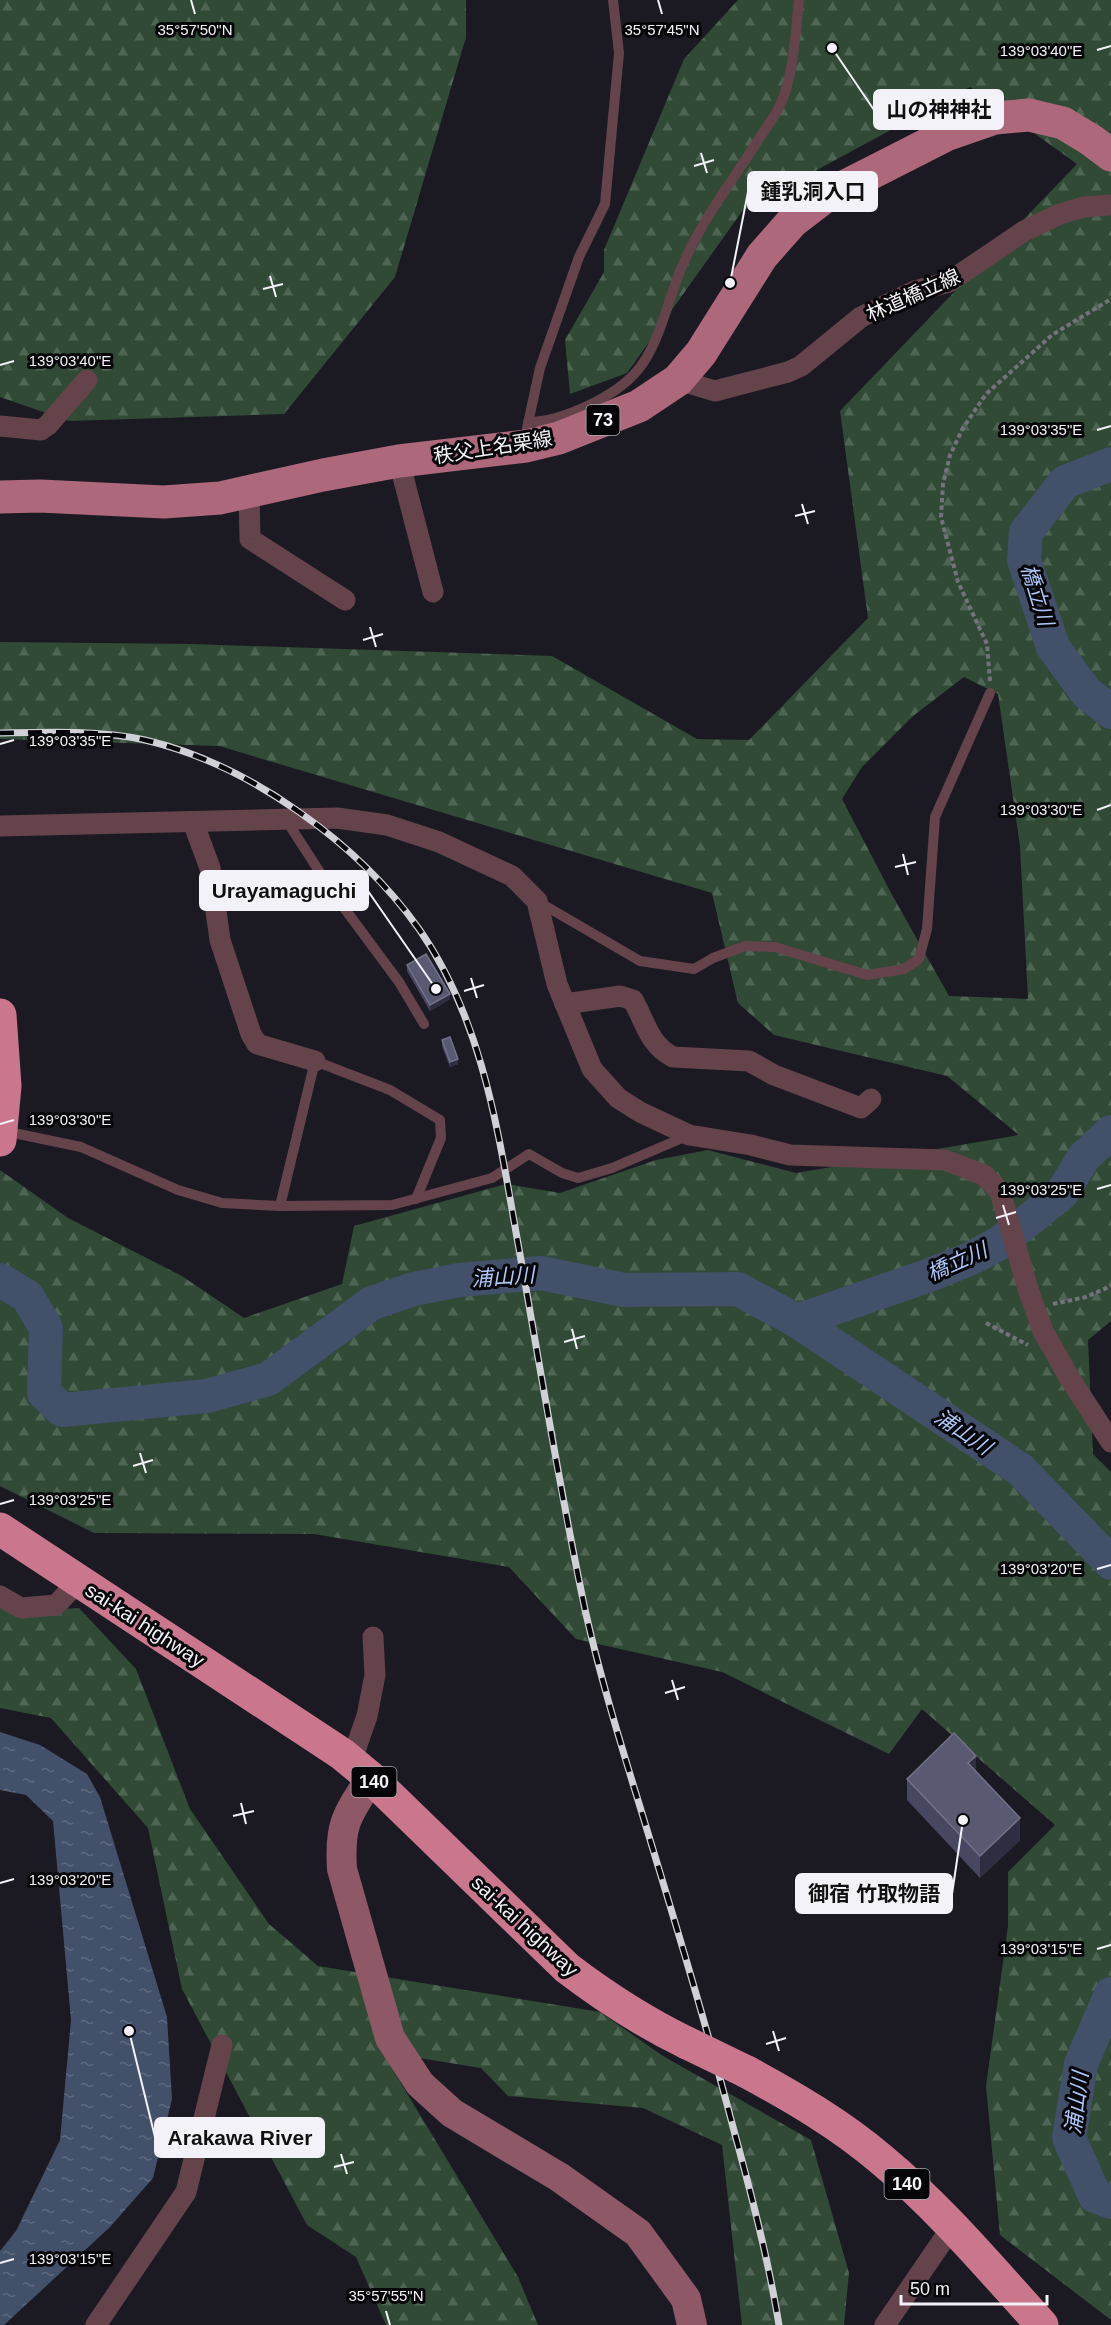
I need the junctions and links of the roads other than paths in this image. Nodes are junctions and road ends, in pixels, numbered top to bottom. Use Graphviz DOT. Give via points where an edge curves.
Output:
graph roads {
  1 [pos="612,0"];
  2 [pos="799,0"];
  3 [pos="1101,148"];
  4 [pos="1111,205"];
  5 [pos="87,380"];
  6 [pos="678,380"];
  7 [pos="0,426"];
  8 [pos="527,434"];
  9 [pos="399,461"];
  10 [pos="249,492"];
  11 [pos="0,497"];
  12 [pos="433,592"];
  13 [pos="345,600"];
  14 [pos="990,693"];
  15 [pos="286,820"];
  16 [pos="193,822"];
  17 [pos="0,826"];
  18 [pos="537,902"];
  19 [pos="565,1004"];
  20 [pos="0,1015"];
  21 [pos="424,1024"];
  22 [pos="315,1061"];
  23 [pos="871,1099"];
  24 [pos="689,1134"];
  25 [pos="1,1135"];
  26 [pos="416,1199"];
  27 [pos="280,1206"];
  28 [pos="1091,1412"];
  29 [pos="1111,1422"];
  30 [pos="1111,1442"];
  31 [pos="0,1529"];
  32 [pos="79,1581"];
  33 [pos="0,1596"];
  34 [pos="373,1637"];
  35 [pos="361,1770"];
  36 [pos="222,2045"];
  37 [pos="952,2227"];
  38 [pos="96,2325"];
  39 [pos="692,2325"];
  40 [pos="885,2325"];
  41 [pos="1042,2325"];
  1 -- 8 [label="lane" via="619,52 605,204 579,257 540,368"];
  2 -- 8 [label="lane" via="782,102 705,220 637,371 589,404"];
  3 -- 6 [label="main road, 秩父上名栗線 / 73" via="1063,123 1029,115 995,118 946,135 826,196 792,222 762,256 701,353"];
  4 -- 6 [label="street, 林道橋立線" via="1060,214 1024,231 949,282 915,291 861,317 801,366 788,372 716,391"];
  5 -- 7 [label="street" via="41,430"];
  6 -- 8 [label="main road, 秩父上名栗線 / 73" via="639,406 560,438"];
  8 -- 9 [label="main road, 秩父上名栗線 / 73"];
  9 -- 10 [label="main road, 秩父上名栗線 / 73"];
  9 -- 12 [label="street"];
  10 -- 11 [label="main road, 秩父上名栗線 / 73" via="164,502"];
  10 -- 13 [label="street" via="250,538"];
  14 -- 18 [label="lane" via="935,817 927,929 919,959 904,969 867,975 775,947 745,946 694,969 640,961"];
  15 -- 16 [label="street"];
  15 -- 18 [label="street" via="337,818 387,825 439,842 512,876"];
  15 -- 21 [label="lane"];
  16 -- 17 [label="street"];
  16 -- 22 [label="street" via="210,868 220,940 251,1035 257,1044"];
  18 -- 19 [label="street"];
  19 -- 23 [label="street" via="620,996 633,1000 651,1038 673,1057 749,1061 861,1108"];
  19 -- 24 [label="street" via="592,1069 618,1098"];
  20 -- 25 [label="highway" via="5,1086"];
  22 -- 26 [label="lane" via="390,1090 440,1120 441,1138"];
  22 -- 27 [label="lane"];
  24 -- 26 [label="lane" via="612,1168 578,1178 529,1154 492,1178"];
  24 -- 28 [label="street" via="790,1155 945,1160 984,1175 999,1192 1043,1331"];
  25 -- 27 [label="lane" via="81,1148 178,1190 222,1203"];
  26 -- 27 [label="lane" via="392,1205"];
  28 -- 29 [label="lane"];
  28 -- 30 [label="street"];
  31 -- 32 [label="highway, sai-kai highway / 140"];
  32 -- 33 [label="street" via="56,1605 21,1608"];
  32 -- 35 [label="highway, sai-kai highway / 140"];
  34 -- 35 [label="street" via="375,1675"];
  35 -- 37 [label="highway, sai-kai highway / 140, bridge" via="567,1968 643,2021 747,2072 840,2127 884,2161"];
  35 -- 39 [label="street" via="343,1825 342,1869 390,2037 420,2084 452,2113 560,2177 638,2233 686,2299"];
  36 -- 38 [label="street" via="186,2192"];
  37 -- 40 [label="street"];
  37 -- 41 [label="highway, sai-kai highway / 140"];
}
